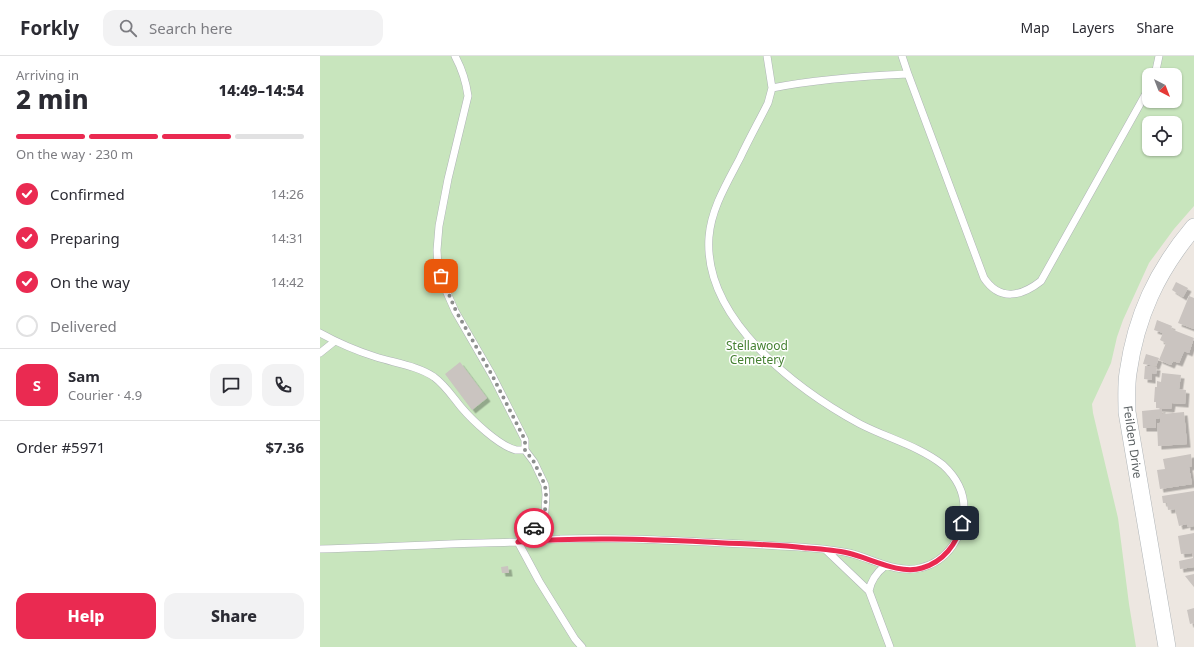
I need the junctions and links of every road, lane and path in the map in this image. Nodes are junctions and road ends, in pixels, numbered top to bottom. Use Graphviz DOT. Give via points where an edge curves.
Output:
graph roads {
  1 [pos="455,56"];
  2 [pos="768,56"];
  3 [pos="902,56"];
  4 [pos="1159,56"];
  5 [pos="1156,68"];
  6 [pos="908,74"];
  7 [pos="772,88"];
  8 [pos="1142,101"];
  9 [pos="1194,227"];
  10 [pos="320,333"];
  11 [pos="335,341"];
  12 [pos="320,353"];
  13 [pos="525,450"];
  14 [pos="518,542"];
  15 [pos="320,549"];
  16 [pos="827,551"];
  17 [pos="885,566"];
  18 [pos="869,591"];
  19 [pos="582,647"];
  20 [pos="890,647"];
  21 [pos="1167,647"];
  1 -- 13 [label="lane" via="467,84 468,96 439,226 438,266 456,311 525,440"];
  2 -- 7 [label="lane"];
  3 -- 6 [label="lane"];
  4 -- 5 [label="lane"];
  6 -- 7 [label="lane" via="809,81"];
  6 -- 8 [label="lane" via="984,278 989,286 1003,294 1017,294 1031,289 1041,281"];
  7 -- 17 [label="lane" via="768,102 716,206 709,237 709,257 714,281 737,323 782,370 811,393 864,426 928,456 950,472 956,480 964,507 960,534 951,548 943,556 922,568"];
  9 -- 21 [label="street, Feilden Drive" via="1159,277 1142,312 1128,374 1128,420"];
  10 -- 11 [label="lane"];
  11 -- 12 [label="lane"];
  11 -- 13 [label="lane" via="433,376 483,430 515,450"];
  13 -- 14 [label="lane" via="545,485 545,511 541,522"];
  14 -- 15 [label="lane"];
  14 -- 16 [label="lane" via="636,539 798,547"];
  14 -- 19 [label="lane" via="539,581"];
  16 -- 17 [label="lane" via="847,553"];
  16 -- 18 [label="lane"];
  17 -- 18 [label="lane" via="874,577"];
  18 -- 20 [label="lane"];
}
